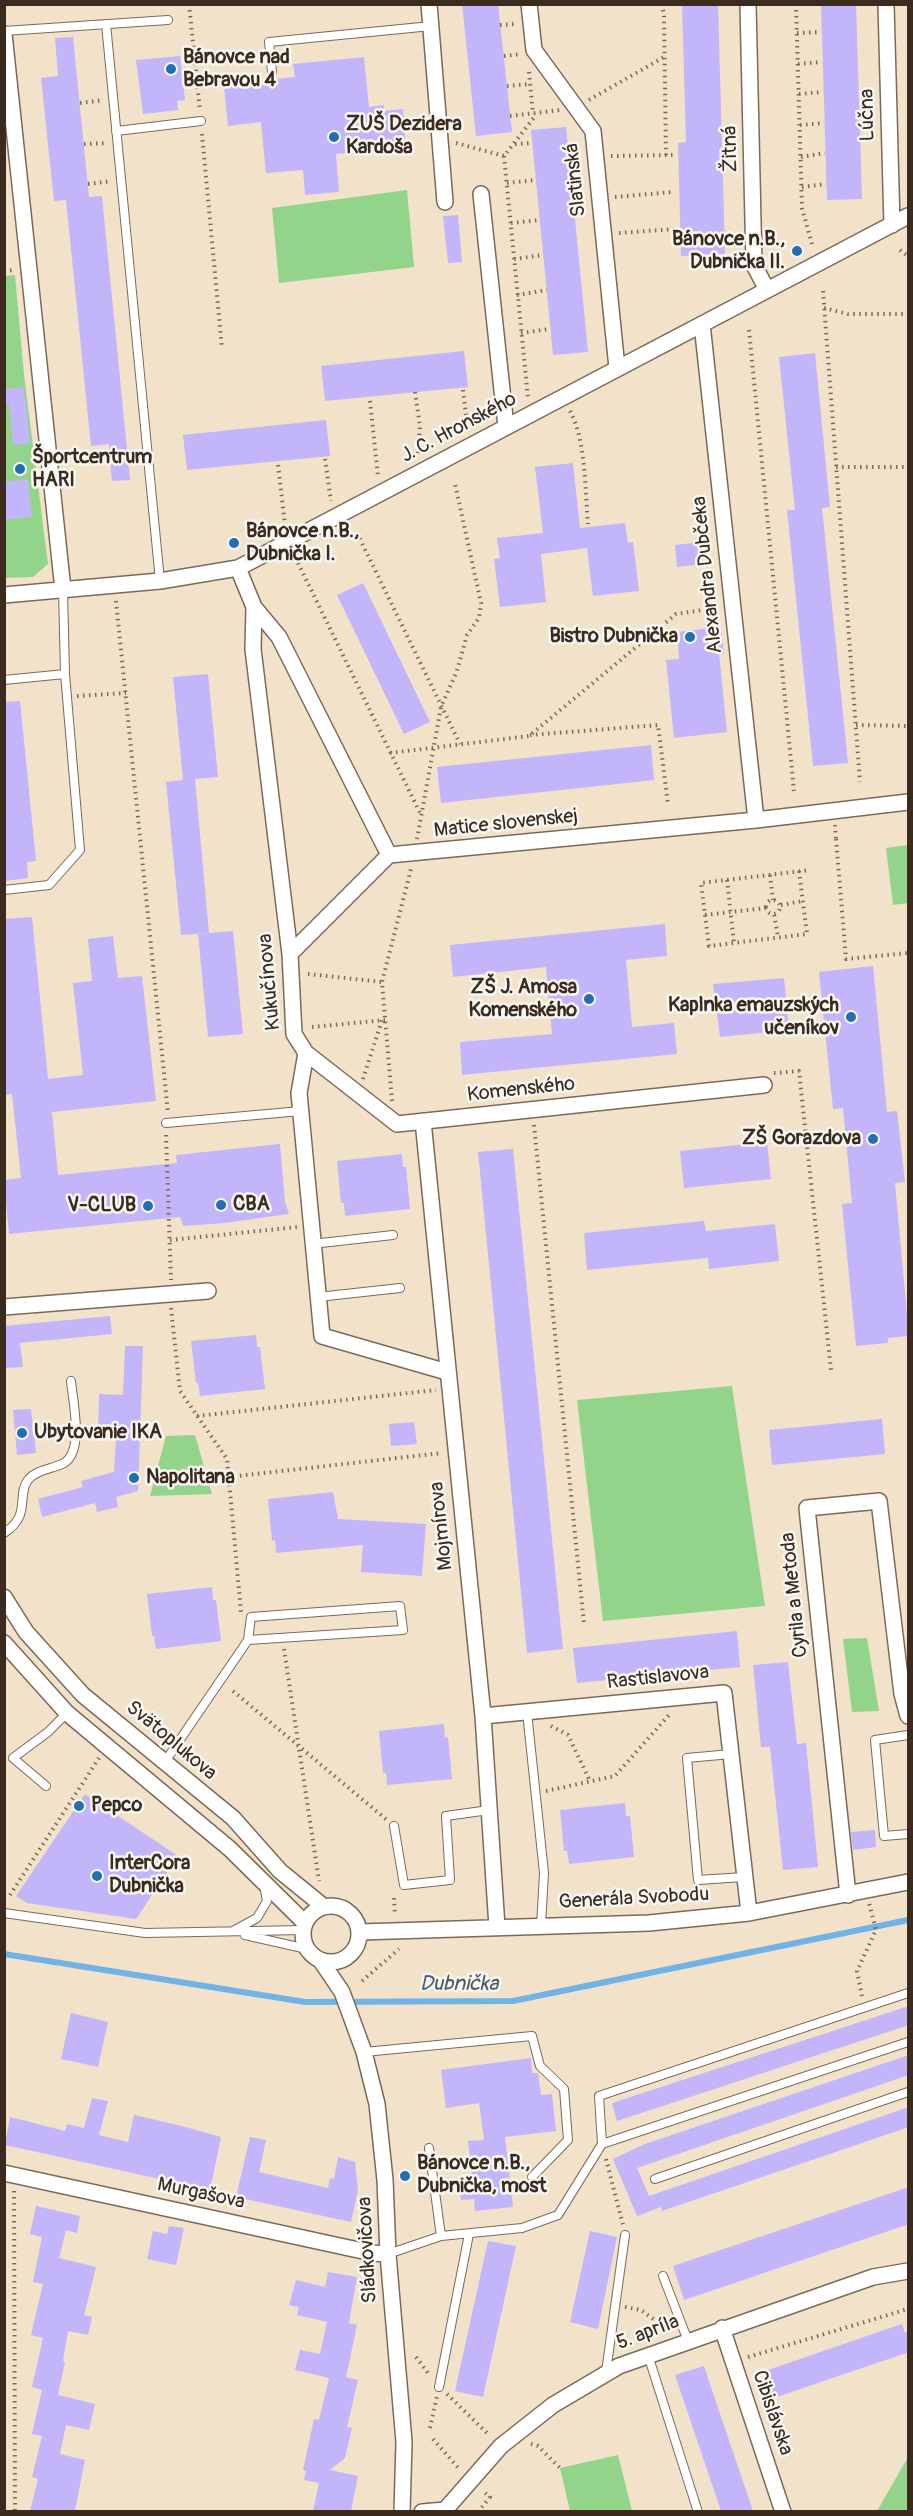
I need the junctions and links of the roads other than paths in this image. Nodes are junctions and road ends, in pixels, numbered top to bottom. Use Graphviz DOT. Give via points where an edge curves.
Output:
graph roads {
  1 [pos="429,4"];
  2 [pos="530,4"];
  3 [pos="748,4"];
  4 [pos="886,4"];
  5 [pos="168,20"];
  6 [pos="106,24"];
  7 [pos="431,26"];
  8 [pos="4,32"];
  9 [pos="272,72"];
  10 [pos="201,121"];
  11 [pos="116,131"];
  12 [pos="481,194"];
  13 [pos="445,202"];
  14 [pos="909,216"];
  15 [pos="892,225"];
  16 [pos="767,290"];
  17 [pos="702,324"];
  18 [pos="617,368"];
  19 [pos="506,427"];
  20 [pos="238,568"];
  21 [pos="160,581"];
  22 [pos="63,590"];
  23 [pos="4,595"];
  24 [pos="254,607"];
  25 [pos="65,674"];
  26 [pos="4,680"];
  27 [pos="909,802"];
  28 [pos="756,820"];
  29 [pos="389,855"];
  30 [pos="4,890"];
  31 [pos="290,954"];
  32 [pos="306,1053"];
  33 [pos="764,1085"];
  34 [pos="301,1111"];
  35 [pos="423,1121"];
  36 [pos="166,1123"];
  37 [pos="393,1235"];
  38 [pos="312,1244"];
  39 [pos="400,1288"];
  40 [pos="208,1291"];
  41 [pos="318,1297"];
  42 [pos="4,1307"];
  43 [pos="447,1372"];
  44 [pos="71,1381"];
  45 [pos="4,1533"];
  46 [pos="4,1597"];
  47 [pos="248,1640"];
  48 [pos="4,1643"];
  49 [pos="527,1712"];
  50 [pos="67,1713"];
  51 [pos="483,1716"];
  52 [pos="909,1716"];
  53 [pos="909,1735"];
  54 [pos="731,1754"];
  55 [pos="164,1763"];
  56 [pos="46,1786"];
  57 [pos="490,1810"];
  58 [pos="394,1826"];
  59 [pos="909,1834"];
  60 [pos="744,1877"];
  61 [pos="264,1881"];
  62 [pos="909,1882"];
  63 [pos="848,1895"];
  64 [pos="323,1906"];
  65 [pos="4,1913"];
  66 [pos="749,1913"];
  67 [pos="541,1926"];
  68 [pos="304,1927"];
  69 [pos="497,1927"];
  70 [pos="232,1932"];
  71 [pos="360,1932"];
  72 [pos="307,1949"];
  73 [pos="345,1959"];
  74 [pos="321,1961"];
  75 [pos="342,1992"];
  76 [pos="909,1993"];
  77 [pos="909,2042"];
  78 [pos="364,2052"];
  79 [pos="909,2092"];
  80 [pos="602,2144"];
  81 [pos="429,2148"];
  82 [pos="4,2173"];
  83 [pos="532,2177"];
  84 [pos="655,2178"];
  85 [pos="469,2234"];
  86 [pos="626,2235"];
  87 [pos="441,2236"];
  88 [pos="388,2254"];
  89 [pos="909,2271"];
  90 [pos="663,2276"];
  91 [pos="722,2328"];
  92 [pos="688,2341"];
  93 [pos="648,2355"];
  94 [pos="605,2374"];
  95 [pos="439,2386"];
  96 [pos="444,2510"];
  97 [pos="402,2511"];
  98 [pos="423,2511"];
  99 [pos="698,2511"];
  100 [pos="783,2511"];
  1 -- 7 [label="street"];
  2 -- 18 [label="street, Slatinská" via="534,50 592,131"];
  3 -- 16 [label="street, Žitná" via="754,265"];
  4 -- 15 [label="street, Lúčna"];
  5 -- 6 [label="lane"];
  6 -- 8 [label="lane"];
  6 -- 11 [label="lane"];
  7 -- 9 [label="lane" via="269,42"];
  7 -- 13 [label="street"];
  8 -- 22 [label="street"];
  10 -- 11 [label="lane"];
  11 -- 21 [label="lane"];
  12 -- 19 [label="street"];
  14 -- 15 [label="street, J. C. Hronského"];
  15 -- 16 [label="street, J. C. Hronského"];
  16 -- 17 [label="street, J. C. Hronského"];
  17 -- 18 [label="street, J. C. Hronského"];
  17 -- 28 [label="street, Alexandra Dubčeka"];
  18 -- 19 [label="street, J. C. Hronského"];
  19 -- 20 [label="street, J. C. Hronského"];
  20 -- 21 [label="street, J. C. Hronského"];
  20 -- 24 [label="street, Kukučínova"];
  21 -- 22 [label="street, J. C. Hronského"];
  22 -- 23 [label="street, J. C. Hronského"];
  22 -- 25 [label="lane"];
  24 -- 29 [label="street" via="279,637"];
  24 -- 31 [label="street, Kukučínova" via="253,649"];
  25 -- 26 [label="lane"];
  25 -- 30 [label="lane" via="80,850 49,885"];
  27 -- 28 [label="street, Matice slovenskej"];
  28 -- 29 [label="street, Matice slovenskej"];
  29 -- 31 [label="street"];
  31 -- 32 [label="street, Kukučínova" via="294,1034"];
  32 -- 34 [label="street" via="299,1093"];
  32 -- 35 [label="street, Komenského" via="396,1124"];
  33 -- 35 [label="street, Komenského"];
  34 -- 36 [label="lane"];
  34 -- 38 [label="street"];
  35 -- 43 [label="street, Mojmírova"];
  37 -- 38 [label="lane"];
  38 -- 41 [label="street"];
  39 -- 41 [label="lane"];
  40 -- 42 [label="street"];
  41 -- 43 [label="street" via="322,1335"];
  43 -- 51 [label="street, Mojmírova"];
  44 -- 45 [label="lane" via="74,1454 64,1464 29,1479 23,1490 23,1509"];
  46 -- 55 [label="street, Svätoplukova" via="26,1632 83,1695"];
  47 -- 47 [label="lane" via="251,1617 400,1606 403,1630"];
  47 -- 55 [label="lane"];
  48 -- 50 [label="street"];
  49 -- 51 [label="street, Rastislavova"];
  49 -- 54 [label="street, Rastislavova" via="724,1693"];
  49 -- 67 [label="lane" via="544,1873"];
  50 -- 56 [label="lane" via="13,1758"];
  50 -- 61 [label="street"];
  51 -- 57 [label="street, Mojmírova"];
  52 -- 63 [label="street, Cyrila a Metoda" via="902,1694 879,1500 807,1508"];
  53 -- 59 [label="lane" via="875,1740 884,1836"];
  54 -- 60 [label="street, Rastislavova"];
  54 -- 60 [label="lane" via="687,1758 698,1880"];
  55 -- 64 [label="street, Svätoplukova" via="232,1818 280,1871"];
  57 -- 58 [label="lane" via="446,1816 450,1880 404,1885"];
  57 -- 69 [label="street, Mojmírova"];
  60 -- 66 [label="street, Rastislavova"];
  61 -- 68 [label="street"];
  61 -- 70 [label="lane" via="267,1901 257,1918"];
  62 -- 63 [label="street, Generála Svobodu"];
  63 -- 66 [label="street, Generála Svobodu"];
  64 -- 68 [label="street" via="312,1913"];
  64 -- 71 [label="street" via="342,1907 355,1918"];
  65 -- 70 [label="lane" via="145,1933"];
  66 -- 67 [label="street, Generála Svobodu" via="649,1923"];
  67 -- 69 [label="street, Generála Svobodu"];
  68 -- 70 [label="lane"];
  68 -- 72 [label="street"];
  69 -- 71 [label="street, Generála Svobodu"];
  70 -- 72 [label="lane"];
  71 -- 73 [label="street" via="356,1948"];
  72 -- 74 [label="street"];
  73 -- 74 [label="street"];
  73 -- 75 [label="street, Sládkovičova"];
  74 -- 75 [label="street, Sládkovičova"];
  75 -- 78 [label="street, Sládkovičova"];
  76 -- 80 [label="lane" via="598,2096"];
  77 -- 80 [label="lane"];
  78 -- 83 [label="lane" via="532,2036 540,2066 564,2089 568,2140"];
  78 -- 88 [label="street, Sládkovičova" via="376,2104 386,2180"];
  79 -- 84 [label="lane"];
  80 -- 85 [label="lane" via="558,2215 522,2228"];
  81 -- 87 [label="lane"];
  82 -- 88 [label="street, Murgašova"];
  85 -- 87 [label="lane"];
  85 -- 95 [label="lane"];
  86 -- 94 [label="lane"];
  87 -- 88 [label="lane"];
  88 -- 97 [label="street, Sládkovičova" via="404,2442"];
  89 -- 91 [label="street, 5. apríla" via="873,2277"];
  90 -- 92 [label="lane"];
  91 -- 92 [label="street, 5. apríla"];
  91 -- 100 [label="street, Cibislávska"];
  92 -- 93 [label="street, 5. apríla"];
  93 -- 94 [label="street, 5. apríla"];
  93 -- 99 [label="lane"];
  94 -- 96 [label="street, 5. apríla" via="496,2441"];
  96 -- 98 [label="street, 5. apríla"];
}
